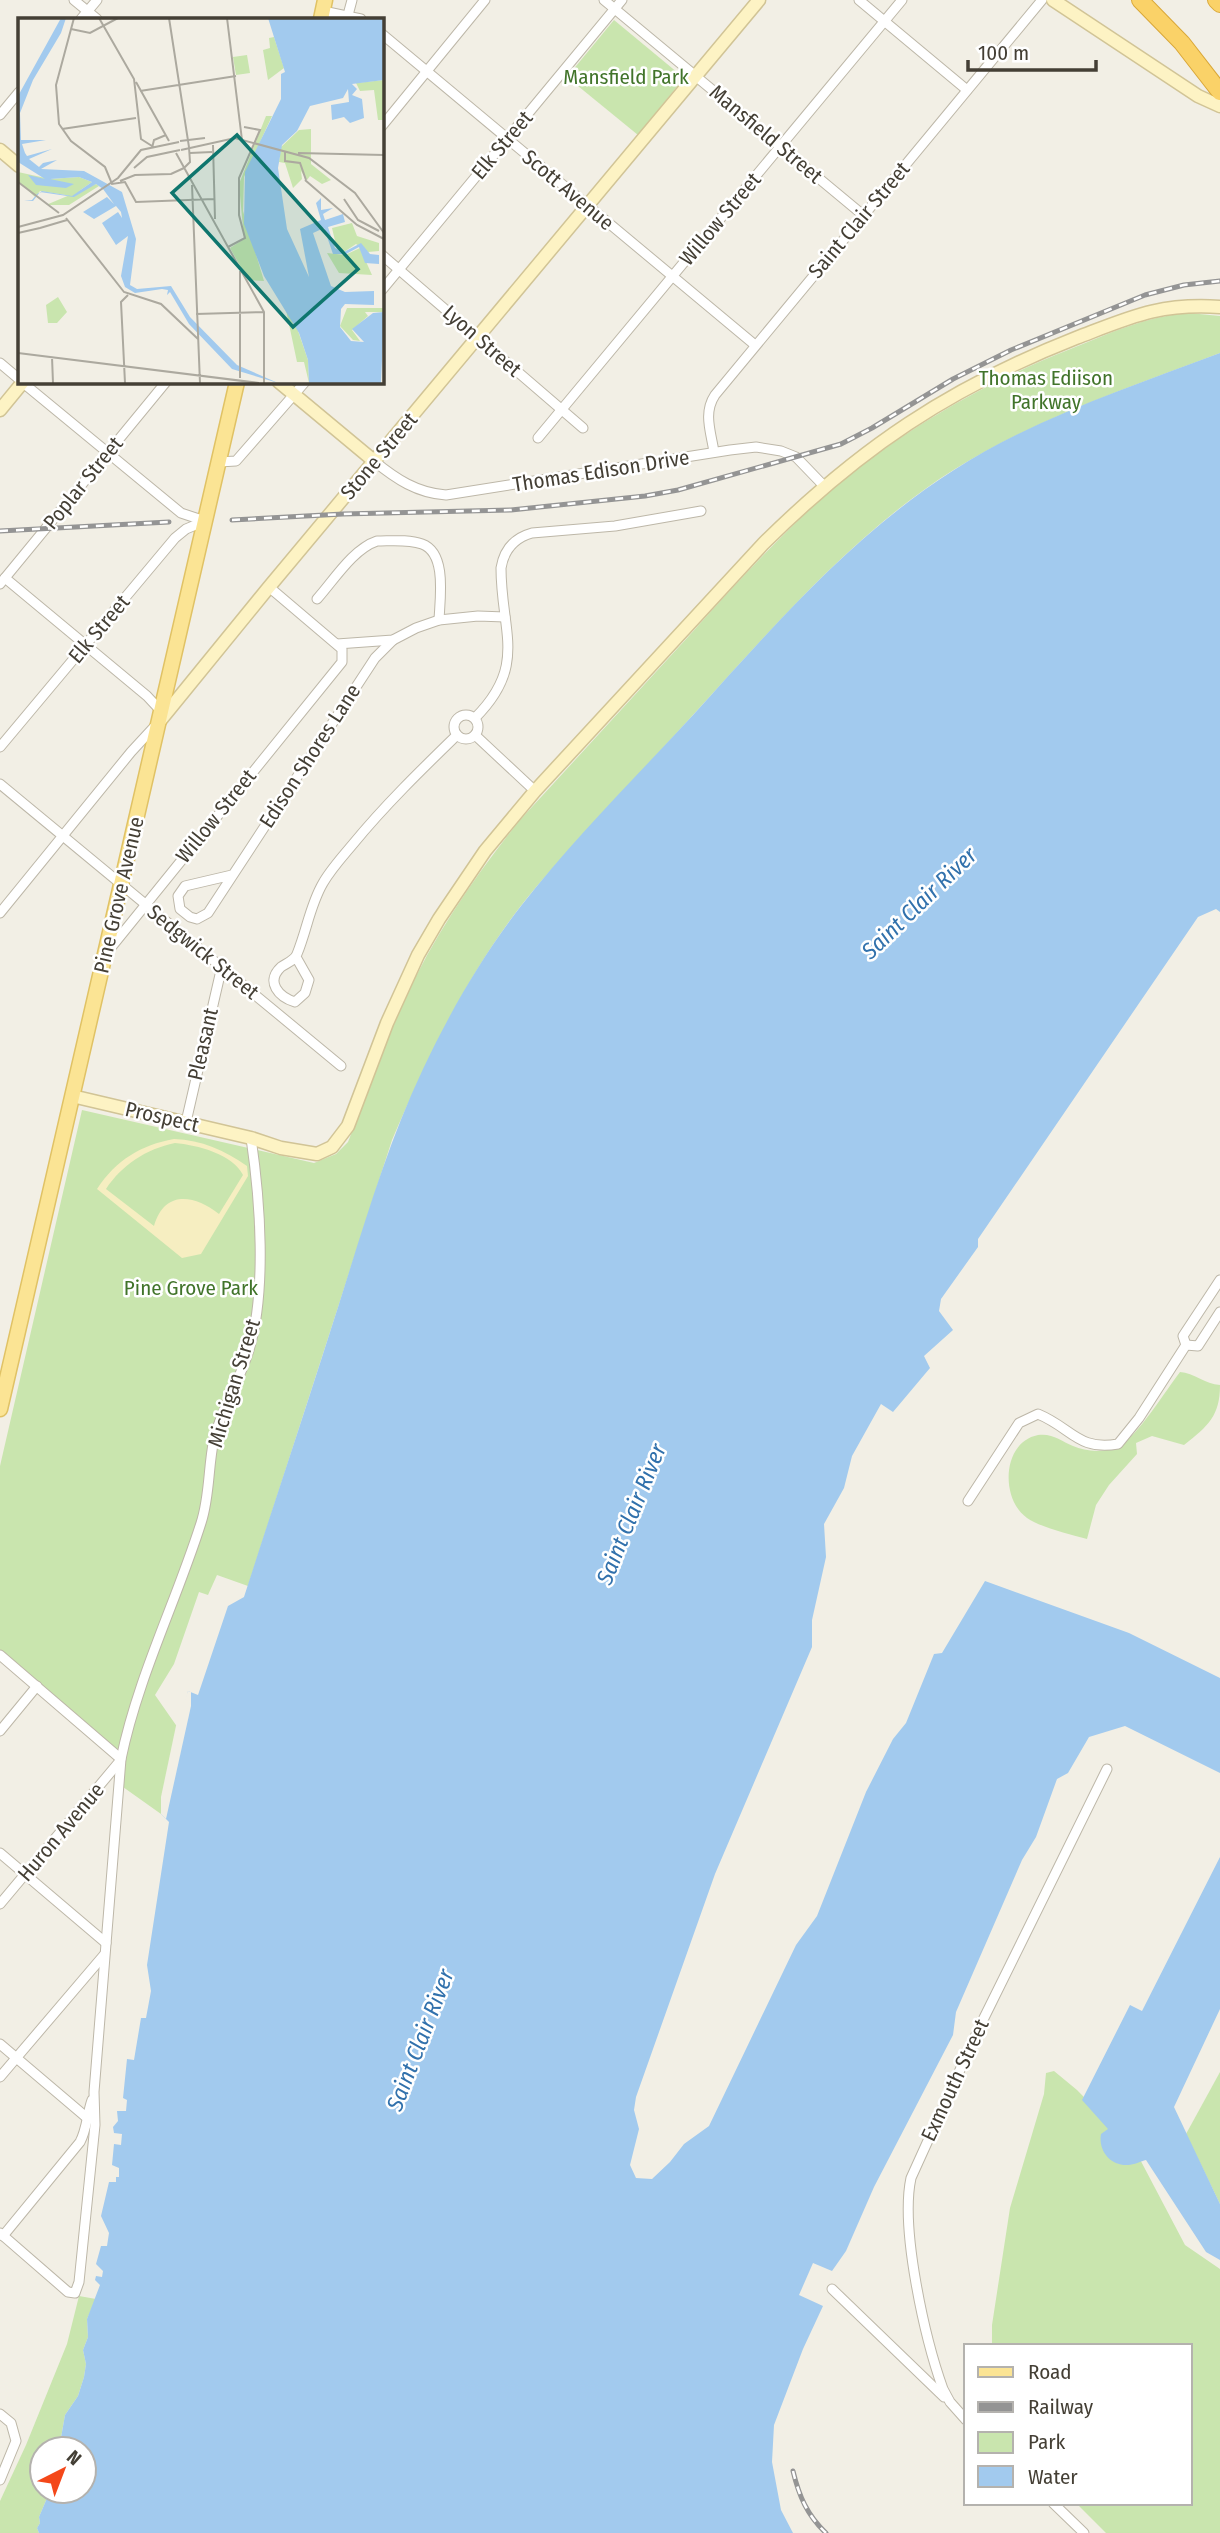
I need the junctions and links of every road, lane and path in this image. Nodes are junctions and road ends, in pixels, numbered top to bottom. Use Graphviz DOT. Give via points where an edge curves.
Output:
graph roads {
  1 [pos="74,0"];
  2 [pos="97,0"];
  3 [pos="352,0"];
  4 [pos="485,0"];
  5 [pos="604,0"];
  6 [pos="622,0"];
  7 [pos="758,0"];
  8 [pos="859,0"];
  9 [pos="902,0"];
  10 [pos="1042,0"];
  11 [pos="1053,0"];
  12 [pos="1140,0"];
  13 [pos="1216,0"];
  14 [pos="1220,4"];
  15 [pos="614,9"];
  16 [pos="323,10"];
  17 [pos="88,11"];
  18 [pos="348,15"];
  19 [pos="82,18"];
  20 [pos="96,18"];
  21 [pos="358,18"];
  22 [pos="884,22"];
  23 [pos="383,35"];
  24 [pos="426,71"];
  25 [pos="696,75"];
  26 [pos="967,90"];
  27 [pos="1220,92"];
  28 [pos="18,93"];
  29 [pos="1220,106"];
  30 [pos="0,115"];
  31 [pos="383,125"];
  32 [pos="507,139"];
  33 [pos="781,146"];
  34 [pos="0,150"];
  35 [pos="18,165"];
  36 [pos="588,206"];
  37 [pos="863,215"];
  38 [pos="383,256"];
  39 [pos="399,269"];
  40 [pos="672,276"];
  41 [pos="383,289"];
  42 [pos="1220,307"];
  43 [pos="479,337"];
  44 [pos="755,345"];
  45 [pos="0,363"];
  46 [pos="18,378"];
  47 [pos="20,383"];
  48 [pos="24,383"];
  49 [pos="165,383"];
  50 [pos="237,383"];
  51 [pos="280,383"];
  52 [pos="304,383"];
  53 [pos="295,394"];
  54 [pos="0,410"];
  55 [pos="563,411"];
  56 [pos="583,428"];
  57 [pos="538,438"];
  58 [pos="714,452"];
  59 [pos="109,453"];
  60 [pos="374,461"];
  61 [pos="219,462"];
  62 [pos="824,486"];
  63 [pos="701,511"];
  64 [pos="205,521"];
  65 [pos="3,581"];
  66 [pos="269,587"];
  67 [pos="317,599"];
  68 [pos="505,617"];
  69 [pos="439,620"];
  70 [pos="393,640"];
  71 [pos="337,644"];
  72 [pos="86,645"];
  73 [pos="160,717"];
  74 [pos="475,718"];
  75 [pos="457,735"];
  76 [pos="475,735"];
  77 [pos="0,747"];
  78 [pos="0,785"];
  79 [pos="535,791"];
  80 [pos="62,836"];
  81 [pos="232,875"];
  82 [pos="121,884"];
  83 [pos="146,903"];
  84 [pos="0,913"];
  85 [pos="105,954"];
  86 [pos="296,957"];
  87 [pos="222,966"];
  88 [pos="341,1066"];
  89 [pos="72,1096"];
  90 [pos="186,1122"];
  91 [pos="251,1138"];
  92 [pos="1220,1280"];
  93 [pos="1220,1312"];
  94 [pos="1186,1345"];
  95 [pos="0,1409"];
  96 [pos="968,1501"];
  97 [pos="0,1656"];
  98 [pos="37,1686"];
  99 [pos="0,1731"];
  100 [pos="121,1759"];
  101 [pos="1107,1769"];
  102 [pos="0,1853"];
  103 [pos="25,1875"];
  104 [pos="0,1904"];
  105 [pos="106,1942"];
  106 [pos="104,1955"];
  107 [pos="0,2044"];
  108 [pos="17,2057"];
  109 [pos="0,2077"];
  110 [pos="94,2092"];
  111 [pos="86,2117"];
  112 [pos="1,2235"];
  113 [pos="832,2289"];
  114 [pos="956,2408"];
  115 [pos="0,2414"];
  116 [pos="964,2418"];
  117 [pos="0,2480"];
  118 [pos="1055,2505"];
  119 [pos="1084,2533"];
  1 -- 17 [label="street"];
  2 -- 17 [label="street"];
  3 -- 18 [label="street"];
  4 -- 24 [label="street"];
  5 -- 15 [label="street, Mansfield Street"];
  6 -- 15 [label="street, Elk Street"];
  7 -- 25 [label="street, Stone Street"];
  8 -- 22 [label="street"];
  9 -- 22 [label="street, Willow Street"];
  10 -- 26 [label="street, Saint Clair Street"];
  11 -- 29 [label="street"];
  12 -- 27 [label="highway"];
  13 -- 14 [label="highway"];
  15 -- 25 [label="street, Mansfield Street"];
  15 -- 32 [label="street, Elk Street"];
  16 -- 18 [label="street"];
  17 -- 19 [label="street"];
  17 -- 20 [label="street"];
  18 -- 21 [label="street"];
  22 -- 26 [label="street"];
  22 -- 33 [label="street, Willow Street"];
  23 -- 24 [label="street, Scott Avenue"];
  24 -- 31 [label="street"];
  24 -- 32 [label="street, Scott Avenue"];
  25 -- 33 [label="street, Mansfield Street"];
  25 -- 36 [label="street, Stone Street"];
  26 -- 37 [label="street, Saint Clair Street"];
  28 -- 30 [label="street"];
  32 -- 36 [label="street, Scott Avenue"];
  32 -- 39 [label="street, Elk Street"];
  33 -- 37 [label="street, Mansfield Street"];
  33 -- 40 [label="street, Willow Street"];
  34 -- 35 [label="street"];
  36 -- 40 [label="street, Scott Avenue"];
  36 -- 43 [label="street, Stone Street"];
  37 -- 44 [label="street, Saint Clair Street"];
  38 -- 39 [label="street, Lyon Street"];
  39 -- 41 [label="street, Elk Street"];
  39 -- 43 [label="street, Lyon Street"];
  40 -- 44 [label="street, Scott Avenue"];
  40 -- 55 [label="street, Willow Street"];
  42 -- 62 [label="street" via="1162,308 1036,354 930,408"];
  43 -- 55 [label="street, Lyon Street"];
  43 -- 60 [label="street, Stone Street"];
  44 -- 58 [label="street, Saint Clair Street" via="708,407"];
  45 -- 46 [label="street"];
  47 -- 54 [label="street"];
  48 -- 59 [label="street"];
  49 -- 59 [label="street, Poplar Street"];
  50 -- 61 [label="main road, Pine Grove Avenue"];
  51 -- 53 [label="street"];
  52 -- 53 [label="street"];
  53 -- 60 [label="street"];
  53 -- 61 [label="street" via="236,461"];
  55 -- 56 [label="street, Lyon Street"];
  55 -- 57 [label="street, Willow Street"];
  58 -- 60 [label="street, Thomas Edison Drive" via="446,495 407,485"];
  58 -- 62 [label="street, Thomas Edison Drive" via="756,447 781,451 796,457"];
  59 -- 64 [label="street" via="181,513"];
  59 -- 65 [label="street, Poplar Street"];
  60 -- 66 [label="street, Stone Street"];
  61 -- 64 [label="main road, Pine Grove Avenue"];
  62 -- 79 [label="street" via="763,544"];
  63 -- 68 [label="street" via="520,537 507,550 500,568"];
  64 -- 72 [label="street, Elk Street" via="175,538"];
  64 -- 73 [label="main road, Pine Grove Avenue"];
  65 -- 72 [label="street"];
  66 -- 71 [label="street"];
  66 -- 73 [label="street, Stone Street"];
  67 -- 69 [label="street" via="371,543 416,542 428,547 439,562"];
  68 -- 69 [label="street, Edison Shores Lane"];
  68 -- 74 [label="street" via="509,646 505,674 493,698"];
  69 -- 70 [label="street, Edison Shores Lane"];
  70 -- 71 [label="street, Edison Shores Lane"];
  70 -- 81 [label="street, Edison Shores Lane" via="374,658"];
  71 -- 83 [label="street, Willow Street" via="342,662"];
  72 -- 73 [label="street" via="147,696"];
  72 -- 77 [label="street, Elk Street"];
  73 -- 80 [label="street, Stone Street"];
  73 -- 82 [label="main road, Pine Grove Avenue"];
  74 -- 75 [label="street" via="459,716 454,723"];
  74 -- 76 [label="street"];
  75 -- 76 [label="street"];
  75 -- 86 [label="street" via="378,813 324,881"];
  76 -- 79 [label="street"];
  78 -- 80 [label="street, Sedgwick Street"];
  79 -- 91 [label="street, Prospect" via="485,851 425,943 391,1012 348,1126 332,1147 306,1153"];
  80 -- 82 [label="street, Sedgwick Street"];
  80 -- 84 [label="street, Stone Street"];
  81 -- 81 [label="street, Edison Shores Lane" via="185,886 178,896 180,909 190,917 203,917"];
  82 -- 83 [label="street, Sedgwick Street"];
  82 -- 85 [label="main road, Pine Grove Avenue"];
  83 -- 85 [label="street, Willow Street"];
  83 -- 87 [label="street, Sedgwick Street"];
  85 -- 89 [label="main road, Pine Grove Avenue"];
  86 -- 86 [label="street" via="309,980 305,993 295,1002 279,993 274,978"];
  87 -- 88 [label="street, Sedgwick Street"];
  87 -- 90 [label="street, Pleasant"];
  89 -- 90 [label="street, Prospect"];
  89 -- 95 [label="main road, Pine Grove Avenue"];
  90 -- 91 [label="street, Prospect"];
  91 -- 100 [label="street, Michigan Street" via="257,1185 258,1308 249,1350 214,1438 201,1524 131,1714"];
  92 -- 94 [label="street" via="1183,1336"];
  93 -- 94 [label="street" via="1198,1346"];
  94 -- 96 [label="street" via="1118,1444 1100,1447 1077,1439 1056,1421 1038,1414 1019,1423"];
  97 -- 98 [label="street"];
  98 -- 99 [label="street"];
  98 -- 100 [label="street"];
  100 -- 103 [label="street, Huron Avenue"];
  100 -- 105 [label="street, Michigan Street"];
  101 -- 114 [label="street, Exmouth Street" via="979,2028 911,2178 907,2204 918,2291 940,2381"];
  102 -- 103 [label="street"];
  103 -- 104 [label="street, Huron Avenue"];
  103 -- 105 [label="street"];
  105 -- 106 [label="street, Michigan Street"];
  106 -- 108 [label="street"];
  106 -- 110 [label="street, Michigan Street"];
  107 -- 108 [label="street"];
  108 -- 109 [label="street"];
  108 -- 111 [label="street"];
  110 -- 111 [label="street"];
  110 -- 112 [label="street" via="95,2125 75,2293 68,2292"];
  111 -- 112 [label="street" via="80,2142"];
  113 -- 114 [label="street, Exmouth Street"];
  114 -- 116 [label="street, Exmouth Street"];
  115 -- 117 [label="street" via="15,2432 15,2448"];
  118 -- 119 [label="street"];
}
